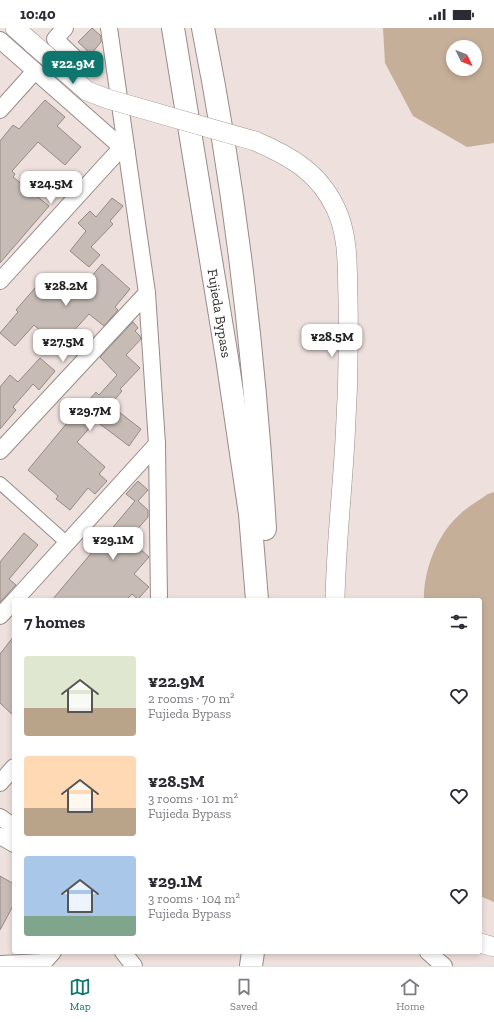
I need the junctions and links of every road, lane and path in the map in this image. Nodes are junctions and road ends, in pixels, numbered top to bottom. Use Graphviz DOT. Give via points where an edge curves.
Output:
graph roads {
  1 [pos="15,28"];
  2 [pos="65,28"];
  3 [pos="109,28"];
  4 [pos="173,28"];
  5 [pos="203,28"];
  6 [pos="0,40"];
  7 [pos="79,62"];
  8 [pos="35,71"];
  9 [pos="0,110"];
  10 [pos="125,149"];
  11 [pos="0,281"];
  12 [pos="147,293"];
  13 [pos="157,444"];
  14 [pos="0,451"];
  15 [pos="0,483"];
  16 [pos="67,543"];
  17 [pos="16,598"];
  18 [pos="158,598"];
  19 [pos="257,598"];
  20 [pos="269,598"];
  21 [pos="335,598"];
  22 [pos="12,602"];
  23 [pos="0,616"];
  24 [pos="12,770"];
  25 [pos="0,783"];
  26 [pos="0,817"];
  27 [pos="12,826"];
  28 [pos="0,836"];
  29 [pos="12,843"];
  30 [pos="482,944"];
  31 [pos="494,947"];
  32 [pos="51,954"];
  33 [pos="125,954"];
  34 [pos="246,954"];
  35 [pos="253,954"];
  36 [pos="430,954"];
  37 [pos="0,964"];
  38 [pos="134,966"];
  39 [pos="245,966"];
  40 [pos="251,966"];
  41 [pos="444,966"];
  1 -- 21 [label="street, bridge" via="87,90 108,99 255,141 285,153 310,172 336,208 346,245 348,320 346,439"];
  2 -- 7 [label="street" via="55,39"];
  3 -- 10 [label="street"];
  4 -- 19 [label="highway, Fujieda Bypass" via="250,514"];
  5 -- 20 [label="highway, Fujieda Bypass" via="220,120 245,293 261,462"];
  6 -- 8 [label="street"];
  8 -- 9 [label="street"];
  8 -- 10 [label="street"];
  10 -- 11 [label="street"];
  10 -- 12 [label="street"];
  12 -- 13 [label="street"];
  12 -- 14 [label="street"];
  13 -- 16 [label="street"];
  13 -- 18 [label="street"];
  15 -- 16 [label="street"];
  16 -- 17 [label="street"];
  22 -- 23 [label="street"];
  24 -- 25 [label="street"];
  26 -- 27 [label="street"];
  28 -- 29 [label="street"];
  30 -- 31 [label="street"];
  32 -- 37 [label="street" via="44,962"];
  33 -- 38 [label="street"];
  34 -- 39 [label="highway"];
  35 -- 40 [label="highway"];
  36 -- 41 [label="street"];
}
